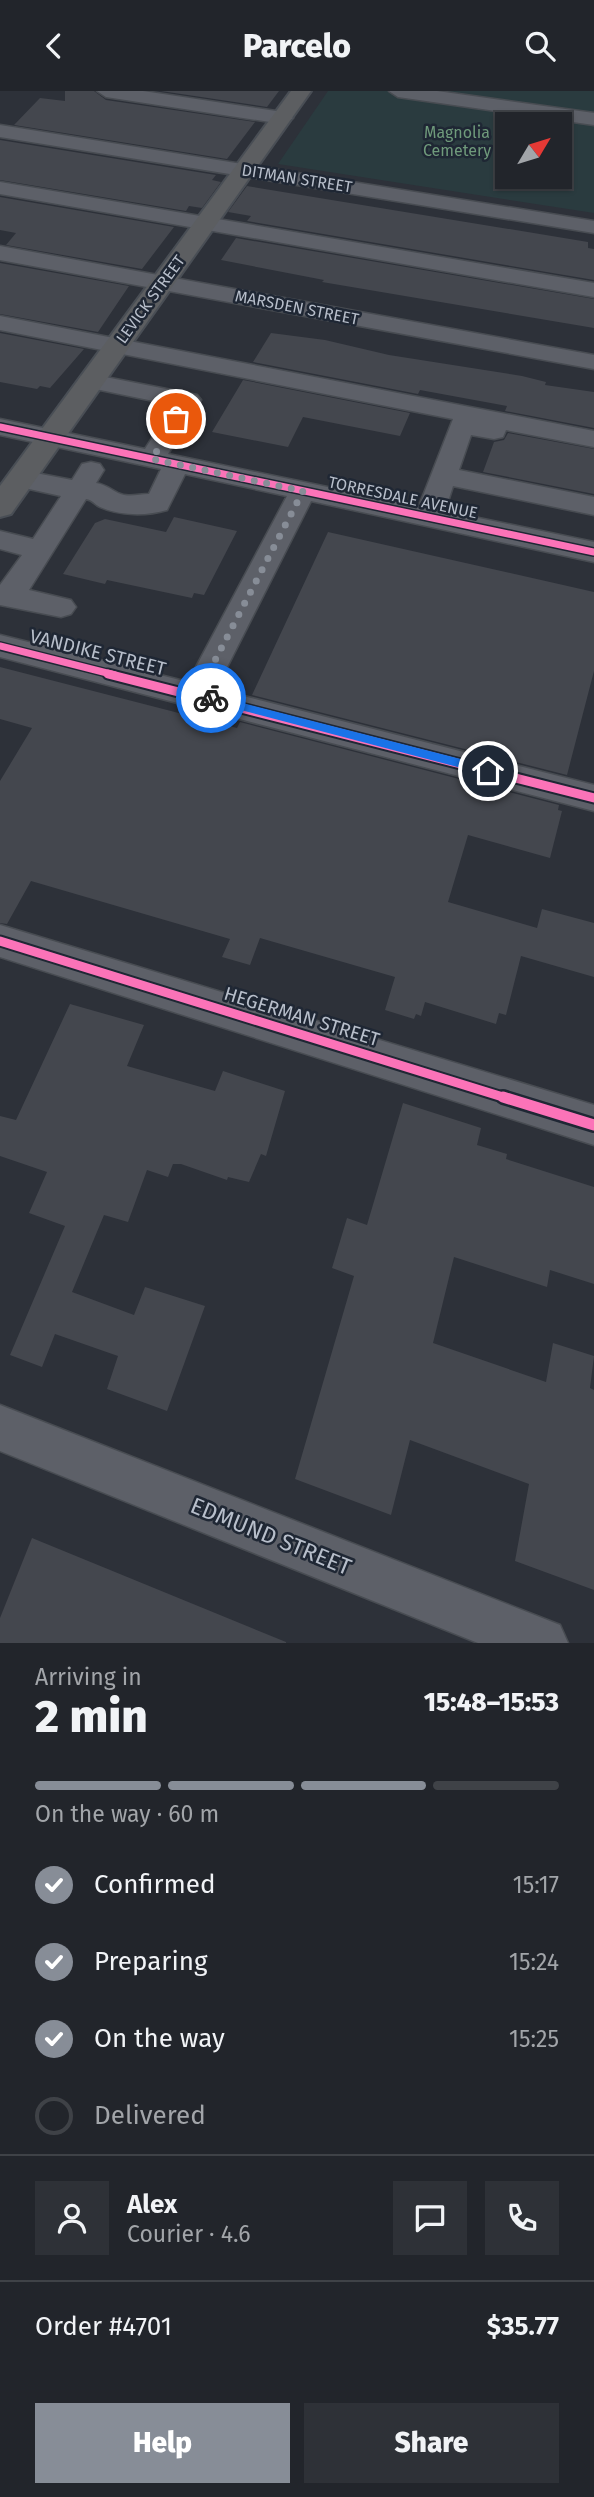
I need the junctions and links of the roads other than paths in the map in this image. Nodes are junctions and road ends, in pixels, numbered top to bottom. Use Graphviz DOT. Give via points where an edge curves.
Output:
graph roads {
  1 [pos="106,91"];
  2 [pos="301,91"];
  3 [pos="398,91"];
  4 [pos="575,91"];
  5 [pos="517,112"];
  6 [pos="566,112"];
  7 [pos="283,118"];
  8 [pos="594,119"];
  9 [pos="572,120"];
  10 [pos="0,131"];
  11 [pos="244,170"];
  12 [pos="0,188"];
  13 [pos="206,223"];
  14 [pos="594,227"];
  15 [pos="0,253"];
  16 [pos="161,282"];
  17 [pos="594,290"];
  18 [pos="0,323"];
  19 [pos="117,345"];
  20 [pos="594,362"];
  21 [pos="90,381"];
  22 [pos="0,427"];
  23 [pos="51,437"];
  24 [pos="594,439"];
  25 [pos="104,449"];
  26 [pos="594,451"];
  27 [pos="164,461"];
  28 [pos="443,476"];
  29 [pos="20,479"];
  30 [pos="90,491"];
  31 [pos="303,491"];
  32 [pos="594,506"];
  33 [pos="0,507"];
  34 [pos="429,517"];
  35 [pos="0,540"];
  36 [pos="40,549"];
  37 [pos="594,552"];
  38 [pos="5,596"];
  39 [pos="61,607"];
  40 [pos="0,646"];
  41 [pos="197,695"];
  42 [pos="594,798"];
  43 [pos="0,941"];
  44 [pos="594,1125"];
  45 [pos="0,1428"];
  46 [pos="541,1643"];
  1 -- 7 [label="street"];
  2 -- 7 [label="highway, LEVICK STREET"];
  3 -- 5 [label="street"];
  4 -- 6 [label="street"];
  7 -- 11 [label="highway, LEVICK STREET"];
  8 -- 9 [label="street"];
  10 -- 11 [label="street, DITMAN STREET"];
  11 -- 13 [label="highway, LEVICK STREET"];
  11 -- 14 [label="street, DITMAN STREET"];
  12 -- 13 [label="street"];
  13 -- 16 [label="highway, LEVICK STREET"];
  13 -- 17 [label="street"];
  15 -- 16 [label="street, MARSDEN STREET"];
  16 -- 19 [label="highway, LEVICK STREET"];
  16 -- 20 [label="street, MARSDEN STREET"];
  18 -- 19 [label="street"];
  19 -- 21 [label="highway, LEVICK STREET"];
  19 -- 24 [label="street"];
  21 -- 23 [label="highway, LEVICK STREET"];
  21 -- 27 [label="street" via="188,400"];
  22 -- 23 [label="street, TORRESDALE AVENUE"];
  23 -- 25 [label="street, TORRESDALE AVENUE"];
  23 -- 29 [label="highway, LEVICK STREET"];
  25 -- 27 [label="street, TORRESDALE AVENUE"];
  25 -- 30 [label="street"];
  26 -- 28 [label="street" via="462,425"];
  27 -- 30 [label="street" via="156,504 135,506"];
  27 -- 31 [label="street, TORRESDALE AVENUE"];
  28 -- 32 [label="street"];
  28 -- 34 [label="street"];
  29 -- 30 [label="street"];
  29 -- 33 [label="highway, LEVICK STREET"];
  30 -- 36 [label="street"];
  31 -- 34 [label="street, TORRESDALE AVENUE"];
  31 -- 41 [label="street"];
  34 -- 37 [label="street, TORRESDALE AVENUE"];
  35 -- 36 [label="street"];
  36 -- 38 [label="street"];
  38 -- 39 [label="street"];
  40 -- 41 [label="street, VANDIKE STREET"];
  41 -- 42 [label="street, VANDIKE STREET"];
  43 -- 44 [label="street, HEGERMAN STREET"];
  45 -- 46 [label="street, EDMUND STREET"];
}
